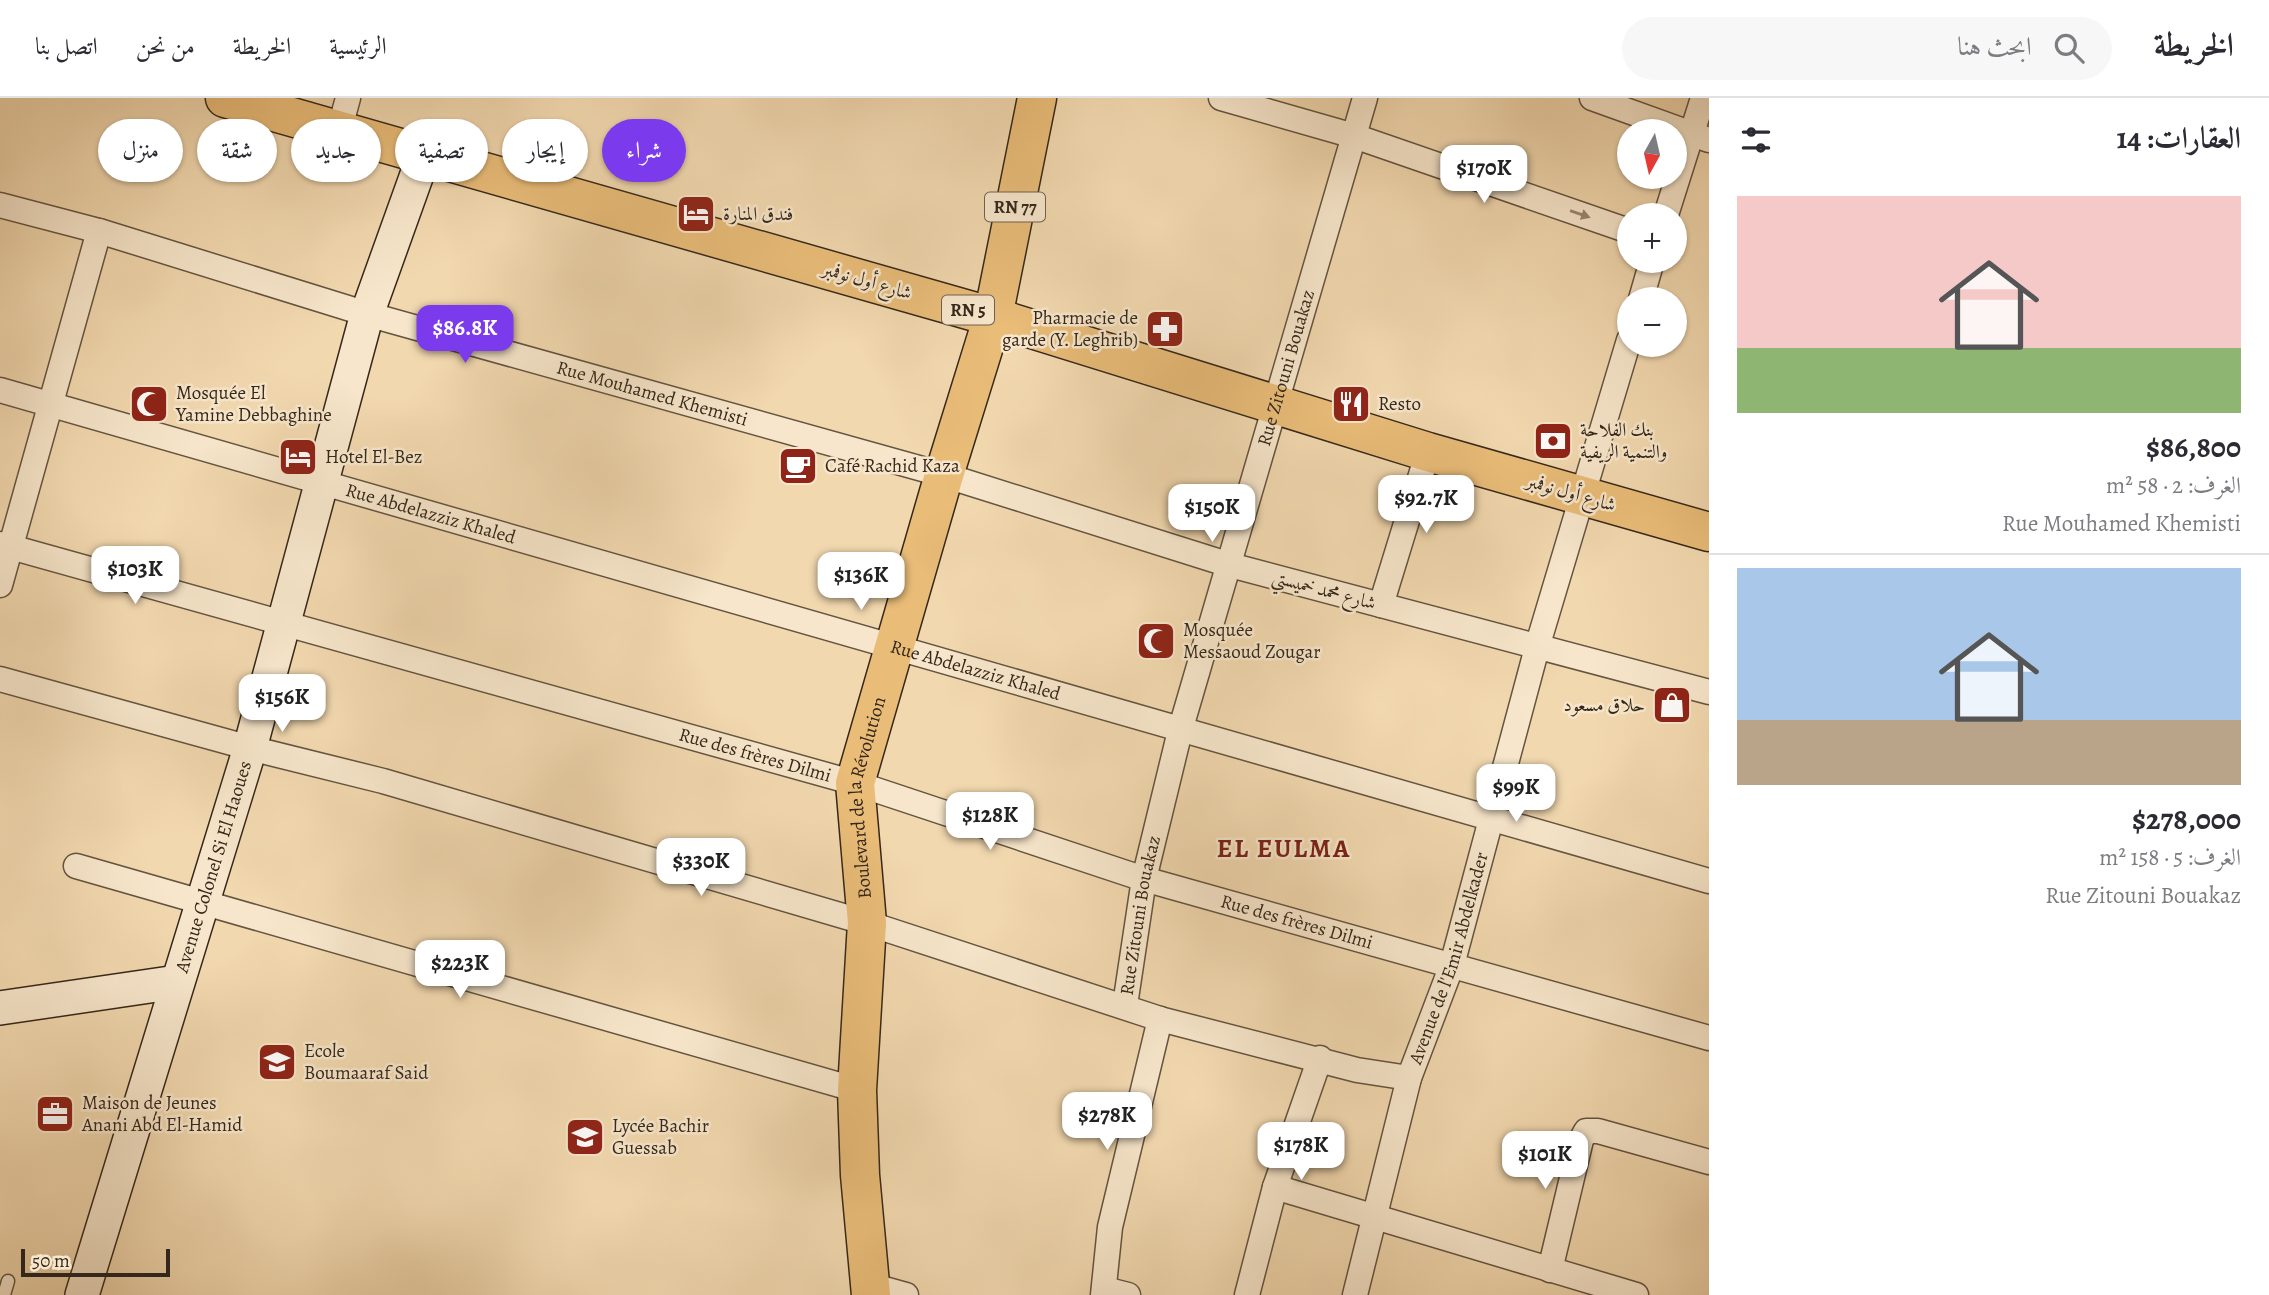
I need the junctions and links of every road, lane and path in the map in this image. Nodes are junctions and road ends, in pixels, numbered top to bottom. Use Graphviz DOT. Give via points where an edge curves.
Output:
graph roads {
  1 [pos="225,98"];
  2 [pos="1037,98"];
  3 [pos="1222,98"];
  4 [pos="1365,98"];
  5 [pos="1592,98"];
  6 [pos="1703,98"];
  7 [pos="343,114"];
  8 [pos="1354,136"];
  9 [pos="1701,137"];
  10 [pos="395,140"];
  11 [pos="488,173"];
  12 [pos="414,182"];
  13 [pos="1671,203"];
  14 [pos="0,205"];
  15 [pos="1617,227"];
  16 [pos="99,231"];
  17 [pos="367,314"];
  18 [pos="993,317"];
  19 [pos="1624,357"];
  20 [pos="0,390"];
  21 [pos="51,403"];
  22 [pos="1275,405"];
  23 [pos="1429,452"];
  24 [pos="944,475"];
  25 [pos="322,484"];
  26 [pos="1584,498"];
  27 [pos="1709,533"];
  28 [pos="5,545"];
  29 [pos="1230,565"];
  30 [pos="0,585"];
  31 [pos="1381,605"];
  32 [pos="283,625"];
  33 [pos="1538,644"];
  34 [pos="894,645"];
  35 [pos="0,679"];
  36 [pos="1709,692"];
  37 [pos="1181,731"];
  38 [pos="250,748"];
  39 [pos="855,783"];
  40 [pos="1493,821"];
  41 [pos="76,866"];
  42 [pos="1144,879"];
  43 [pos="1709,881"];
  44 [pos="201,901"];
  45 [pos="867,923"];
  46 [pos="1452,965"];
  47 [pos="177,982"];
  48 [pos="1125,1005"];
  49 [pos="0,1008"];
  50 [pos="1160,1018"];
  51 [pos="1709,1038"];
  52 [pos="1320,1058"];
  53 [pos="1409,1078"];
  54 [pos="857,1090"];
  55 [pos="1709,1162"];
  56 [pos="1275,1187"];
  57 [pos="1377,1219"];
  58 [pos="1550,1270"];
  59 [pos="8,1281"];
  60 [pos="882,1292"];
  61 [pos="1111,1293"];
  62 [pos="4,1295"];
  63 [pos="82,1295"];
  64 [pos="1247,1295"];
  65 [pos="1355,1295"];
  66 [pos="1636,1295"];
  1 -- 7 [label="main road, شارع أول نوفمبر / RN 5"];
  2 -- 18 [label="main road, RN 77"];
  3 -- 8 [label="street"];
  4 -- 8 [label="street, Rue Zitouni Bouakaz"];
  5 -- 9 [label="street"];
  6 -- 9 [label="street"];
  7 -- 10 [label="main road, شارع أول نوفمبر / RN 5"];
  8 -- 15 [label="street, one-way"];
  8 -- 22 [label="street, Rue Zitouni Bouakaz"];
  9 -- 13 [label="street"];
  11 -- 18 [label="main road, شارع أول نوفمبر / RN 5"];
  12 -- 17 [label="main road, Avenue Colonel Si El Haoues"];
  14 -- 16 [label="street, Rue Mouhamed Khemisti"];
  16 -- 17 [label="street, Rue Mouhamed Khemisti"];
  16 -- 21 [label="street"];
  17 -- 24 [label="street, Rue Mouhamed Khemisti"];
  17 -- 25 [label="main road, Avenue Colonel Si El Haoues"];
  18 -- 22 [label="main road, شارع أول نوفمبر / RN 5"];
  18 -- 24 [label="main road, Boulevard de la Révolution"];
  19 -- 26 [label="street, Avenue de l'Emir Abdelkader"];
  20 -- 21 [label="street, Rue Abdelazziz Khaled"];
  21 -- 25 [label="street, Rue Abdelazziz Khaled"];
  21 -- 28 [label="street"];
  22 -- 23 [label="main road, شارع أول نوفمبر / RN 5"];
  22 -- 29 [label="street, Rue Zitouni Bouakaz"];
  23 -- 26 [label="main road, شارع أول نوفمبر / RN 5"];
  23 -- 31 [label="street"];
  24 -- 29 [label="street, شارع محمد خميستي"];
  24 -- 34 [label="main road, Boulevard de la Révolution"];
  25 -- 32 [label="main road, Avenue Colonel Si El Haoues"];
  25 -- 34 [label="street, Rue Abdelazziz Khaled"];
  26 -- 27 [label="main road, شارع أول نوفمبر / RN 5"];
  26 -- 33 [label="street, Avenue de l'Emir Abdelkader"];
  28 -- 30 [label="street"];
  28 -- 32 [label="street, Rue des frères Dilmi"];
  29 -- 31 [label="street, شارع محمد خميستي"];
  29 -- 37 [label="street, Rue Zitouni Bouakaz"];
  31 -- 33 [label="street, شارع محمد خميستي"];
  32 -- 38 [label="main road, Avenue Colonel Si El Haoues"];
  32 -- 39 [label="street, Rue des frères Dilmi"];
  33 -- 36 [label="street, شارع محمد خميستي"];
  33 -- 40 [label="street, Avenue de l'Emir Abdelkader"];
  34 -- 37 [label="street, Rue Abdelazziz Khaled"];
  34 -- 39 [label="main road, Boulevard de la Révolution"];
  35 -- 38 [label="street"];
  37 -- 40 [label="street, Rue Abdelazziz Khaled"];
  37 -- 42 [label="street, Rue Zitouni Bouakaz"];
  38 -- 44 [label="main road, Avenue Colonel Si El Haoues"];
  38 -- 45 [label="street" via="383,781"];
  39 -- 42 [label="street, Rue des frères Dilmi"];
  39 -- 45 [label="main road, Boulevard de la Révolution"];
  40 -- 43 [label="street, Rue Abdelazziz Khaled"];
  40 -- 46 [label="street, Avenue de l'Emir Abdelkader"];
  41 -- 44 [label="street"];
  42 -- 46 [label="street, Rue des frères Dilmi"];
  42 -- 48 [label="street, Rue Zitouni Bouakaz"];
  44 -- 47 [label="main road, Avenue Colonel Si El Haoues"];
  44 -- 54 [label="street"];
  45 -- 48 [label="street"];
  45 -- 54 [label="main road, Boulevard de la Révolution"];
  46 -- 51 [label="street, Rue des frères Dilmi"];
  46 -- 53 [label="street, Avenue de l'Emir Abdelkader"];
  47 -- 49 [label="main road"];
  47 -- 63 [label="main road, Avenue Colonel Si El Haoues"];
  48 -- 50 [label="street"];
  50 -- 52 [label="street"];
  50 -- 61 [label="street" via="1110,1227"];
  52 -- 53 [label="street" via="1357,1070"];
  52 -- 56 [label="street"];
  53 -- 57 [label="street, Avenue de l'Emir Abdelkader"];
  54 -- 60 [label="main road, Boulevard de la Révolution" via="860,1175"];
  55 -- 58 [label="street" via="1586,1131 1580,1140"];
  56 -- 57 [label="street"];
  56 -- 64 [label="street"];
  57 -- 58 [label="street"];
  57 -- 65 [label="street, Avenue de l'Emir Abdelkader"];
  58 -- 66 [label="street"];
  59 -- 62 [label="lane"];
}
